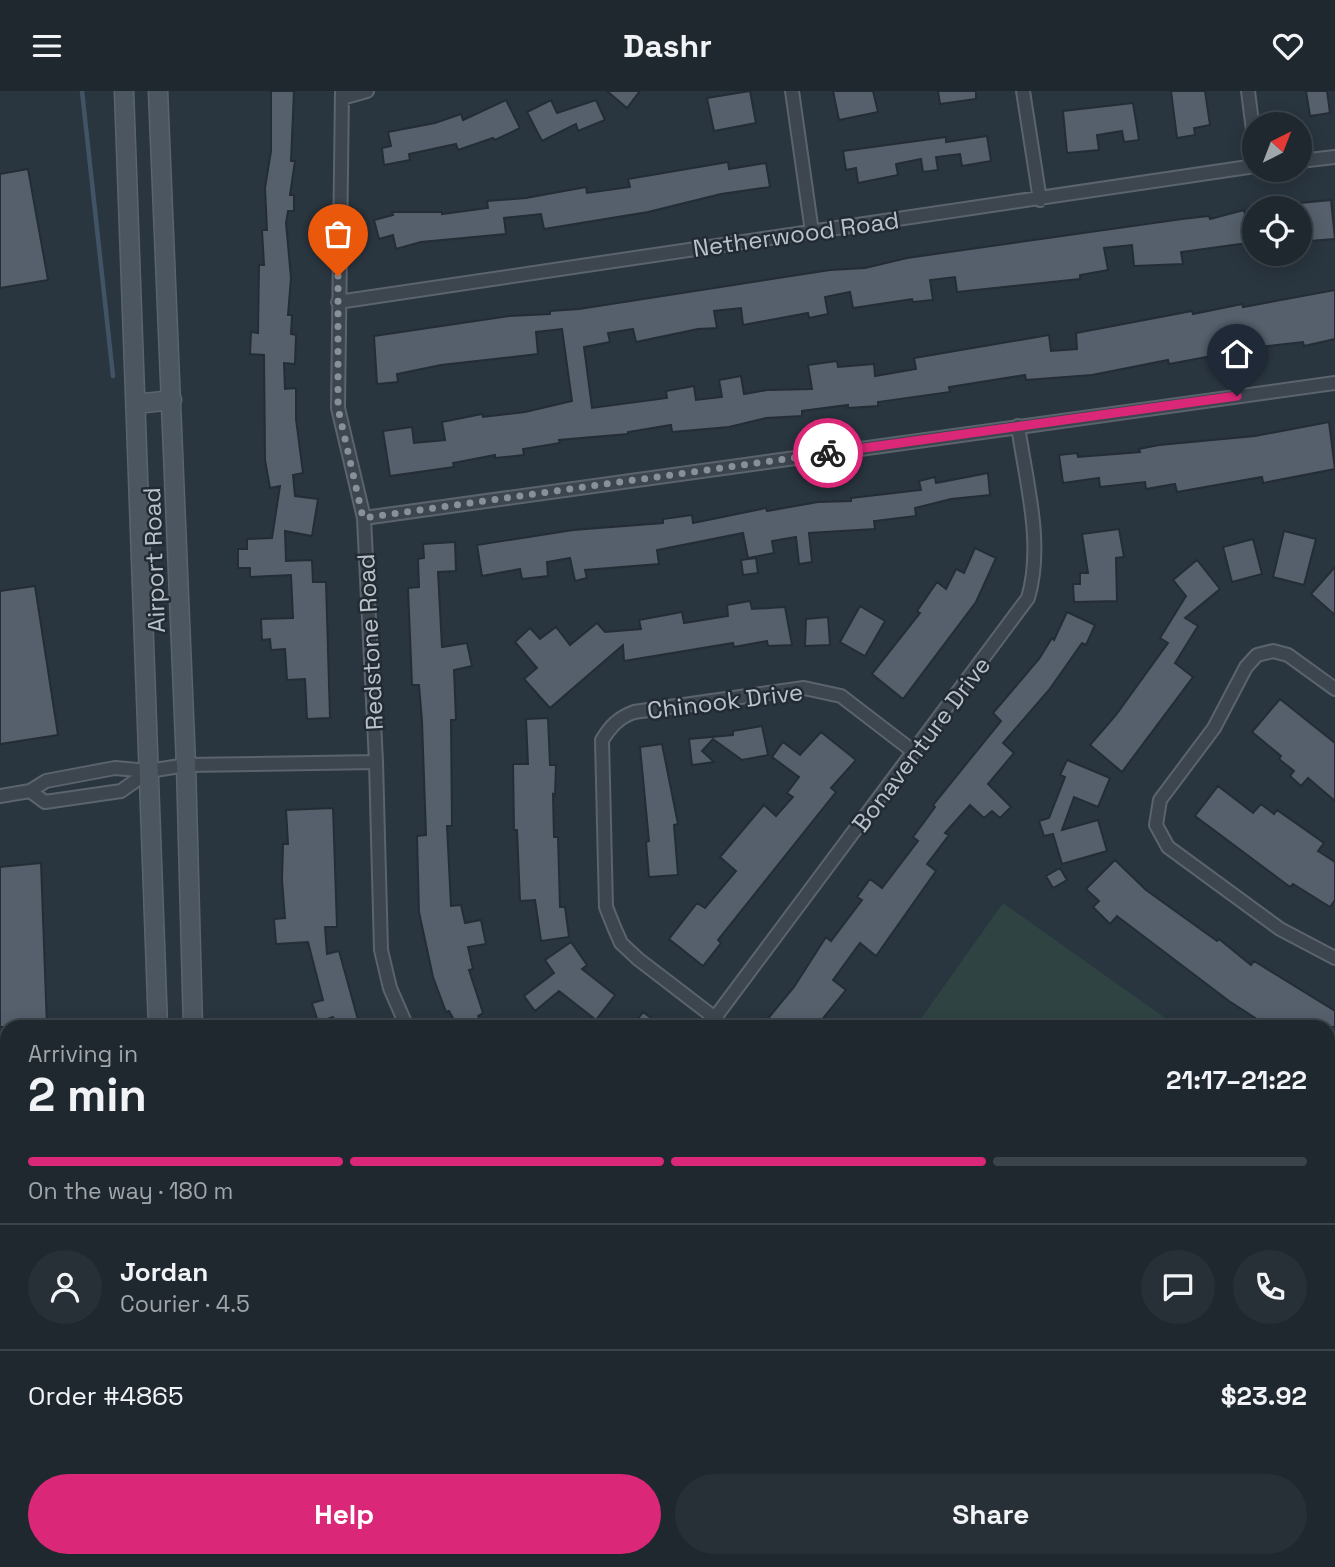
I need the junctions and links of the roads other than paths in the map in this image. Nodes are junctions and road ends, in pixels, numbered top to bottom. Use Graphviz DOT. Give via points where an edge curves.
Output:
graph roads {
  1 [pos="124,91"];
  2 [pos="158,91"];
  3 [pos="367,91"];
  4 [pos="792,91"];
  5 [pos="1023,91"];
  6 [pos="1248,91"];
  7 [pos="342,94"];
  8 [pos="1251,112"];
  9 [pos="1335,157"];
  10 [pos="1312,160"];
  11 [pos="1242,168"];
  12 [pos="1040,200"];
  13 [pos="812,232"];
  14 [pos="338,302"];
  15 [pos="1335,383"];
  16 [pos="172,400"];
  17 [pos="136,404"];
  18 [pos="1018,426"];
  19 [pos="363,518"];
  20 [pos="1335,689"];
  21 [pos="914,752"];
  22 [pos="376,762"];
  23 [pos="186,765"];
  24 [pos="149,771"];
  25 [pos="30,791"];
  26 [pos="0,796"];
  27 [pos="1335,958"];
  28 [pos="158,1020"];
  29 [pos="193,1020"];
  30 [pos="404,1020"];
  31 [pos="709,1020"];
  32 [pos="713,1020"];
  1 -- 17 [label="main road, Airport Road"];
  2 -- 16 [label="main road, Airport Road"];
  3 -- 7 [label="street"];
  4 -- 13 [label="street"];
  5 -- 12 [label="street"];
  6 -- 8 [label="street"];
  7 -- 14 [label="street"];
  9 -- 10 [label="street"];
  11 -- 12 [label="street, Netherwood Road"];
  12 -- 13 [label="street, Netherwood Road"];
  13 -- 14 [label="street, Netherwood Road"];
  14 -- 19 [label="street" via="338,408"];
  15 -- 18 [label="street, Redstone Road"];
  16 -- 17 [label="main road"];
  16 -- 23 [label="main road, Airport Road"];
  17 -- 24 [label="main road, Airport Road"];
  18 -- 19 [label="street, Redstone Road"];
  18 -- 21 [label="street, Bonaventure Drive" via="1034,547 1034,578 1028,598"];
  19 -- 22 [label="street, Redstone Road"];
  20 -- 27 [label="street" via="1289,655 1273,651 1257,655 1214,729 1160,800 1156,816 1158,832 1168,847 1280,929"];
  21 -- 31 [label="street, Chinook Drive" via="841,696 804,688 634,712 619,718 608,730 602,740 606,907 621,943"];
  21 -- 32 [label="street, Bonaventure Drive"];
  22 -- 23 [label="street"];
  22 -- 30 [label="street, Redstone Road" via="381,950"];
  23 -- 24 [label="street"];
  23 -- 29 [label="main road, Airport Road"];
  24 -- 25 [label="street" via="115,768 46,781"];
  24 -- 25 [label="street" via="121,791 45,802"];
  24 -- 28 [label="main road, Airport Road"];
  25 -- 26 [label="street"];
}
